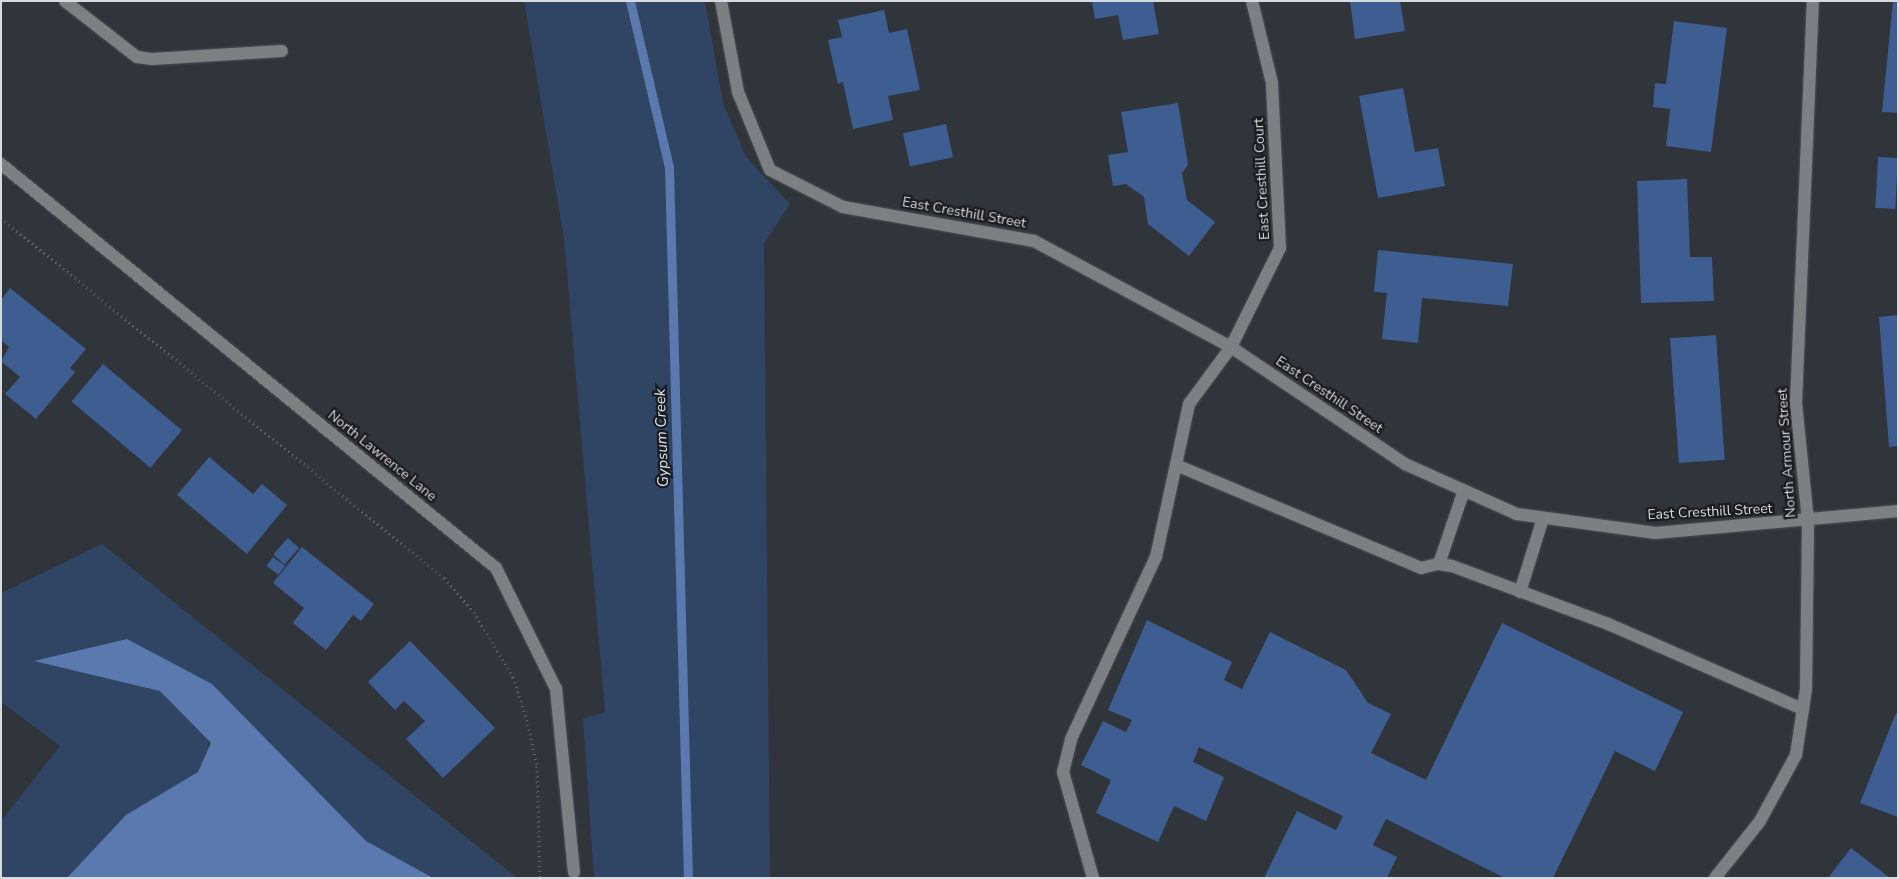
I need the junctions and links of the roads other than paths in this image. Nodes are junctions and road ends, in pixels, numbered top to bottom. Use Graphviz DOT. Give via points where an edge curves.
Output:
graph roads {
  1 [pos="65,1"];
  2 [pos="721,1"];
  3 [pos="1252,1"];
  4 [pos="1813,1"];
  5 [pos="282,51"];
  6 [pos="1,164"];
  7 [pos="1231,347"];
  8 [pos="1176,464"];
  9 [pos="1464,490"];
  10 [pos="1898,511"];
  11 [pos="1543,518"];
  12 [pos="1808,521"];
  13 [pos="1439,564"];
  14 [pos="1520,592"];
  15 [pos="1803,709"];
  16 [pos="574,872"];
  17 [pos="1093,878"];
  18 [pos="1715,878"];
  1 -- 5 [label="street" via="137,57 152,60"];
  2 -- 7 [label="street, East Cresthill Street" via="738,92 770,170 843,207 1034,241"];
  3 -- 7 [label="street, East Cresthill Court" via="1272,83 1280,248"];
  4 -- 12 [label="street, North Armour Street" via="1796,403"];
  6 -- 16 [label="street, North Lawrence Lane" via="496,568 556,689"];
  7 -- 8 [label="street, East Cresthill Court" via="1189,404"];
  7 -- 9 [label="street, East Cresthill Street" via="1405,464"];
  8 -- 13 [label="street" via="1421,568"];
  8 -- 17 [label="street, East Cresthill Court" via="1156,557 1071,739 1063,772"];
  9 -- 11 [label="street, East Cresthill Street" via="1517,514"];
  9 -- 13 [label="street"];
  10 -- 12 [label="street, East Cresthill Street"];
  11 -- 12 [label="street, East Cresthill Street" via="1656,533"];
  11 -- 14 [label="street"];
  12 -- 15 [label="street, North Armour Street"];
  13 -- 14 [label="street"];
  14 -- 15 [label="street" via="1608,624"];
  15 -- 18 [label="street, North Armour Street" via="1796,755 1760,821"];
}
